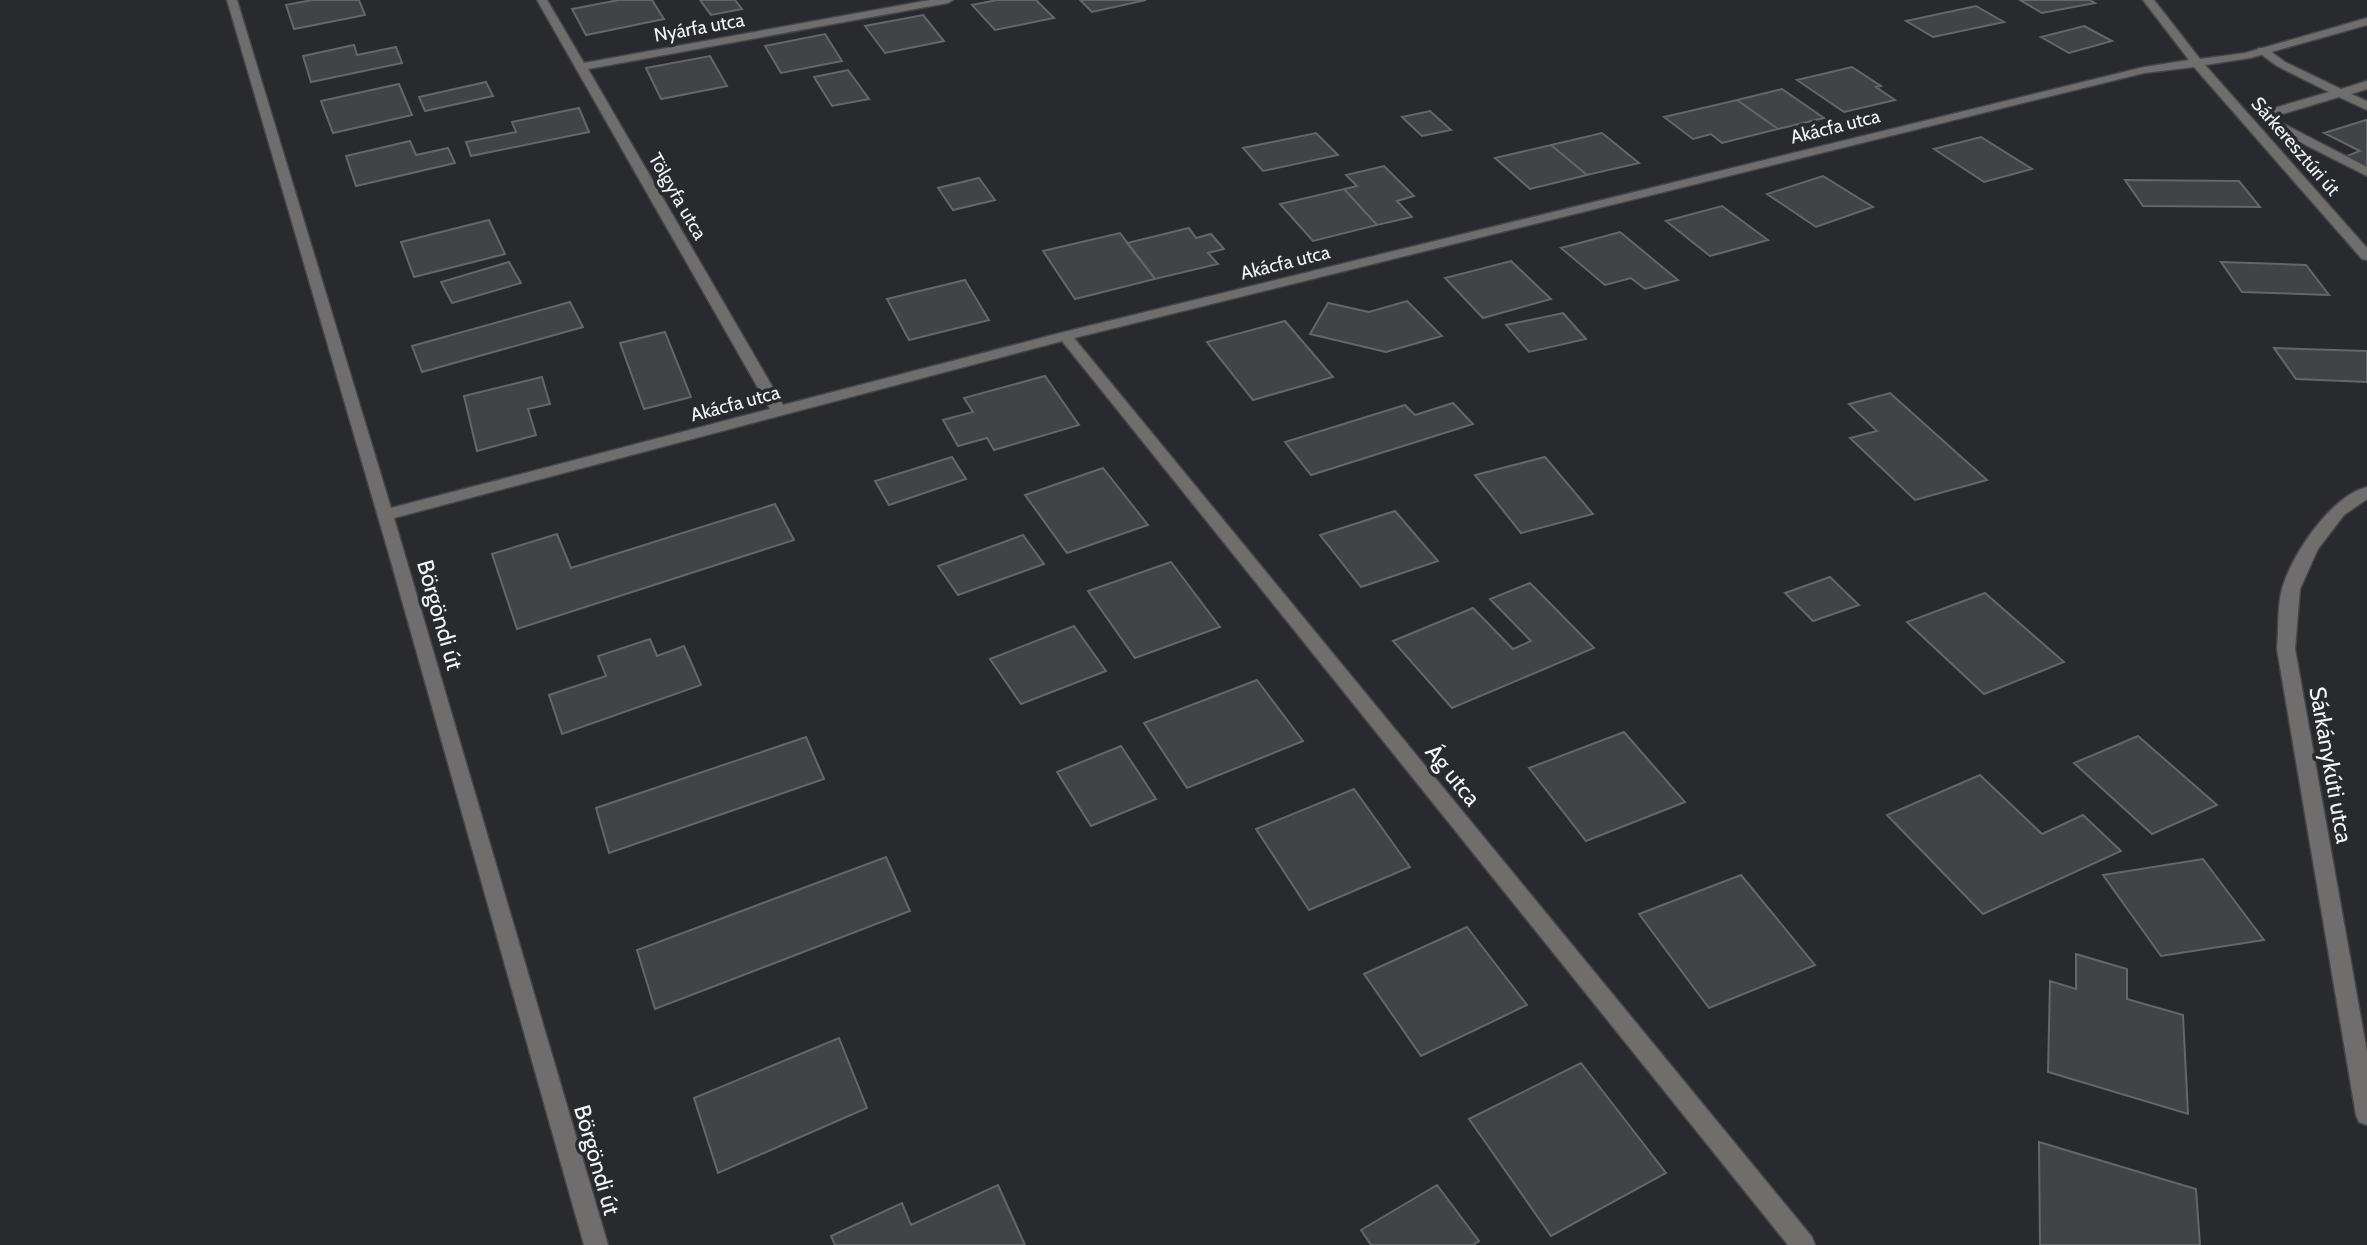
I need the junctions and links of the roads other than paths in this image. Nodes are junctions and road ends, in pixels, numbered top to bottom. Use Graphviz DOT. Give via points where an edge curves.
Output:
graph roads {
  1 [pos="232,0"];
  2 [pos="542,0"];
  3 [pos="948,0"];
  4 [pos="2148,0"];
  5 [pos="2367,21"];
  6 [pos="2262,50"];
  7 [pos="2246,56"];
  8 [pos="2197,63"];
  9 [pos="2281,64"];
  10 [pos="581,67"];
  11 [pos="2367,85"];
  12 [pos="2340,93"];
  13 [pos="2367,106"];
  14 [pos="2367,172"];
  15 [pos="2367,256"];
  16 [pos="1065,336"];
  17 [pos="779,411"];
  18 [pos="2367,492"];
  19 [pos="386,515"];
  20 [pos="2367,1115"];
  21 [pos="596,1245"];
  22 [pos="1803,1245"];
  1 -- 19 [label="street, Börgöndi út"];
  2 -- 10 [label="street, Tölgyfa utca"];
  3 -- 10 [label="street, Nyárfa utca"];
  4 -- 8 [label="street, Sárkeresztúri út"];
  5 -- 6 [label="street"];
  6 -- 7 [label="street"];
  6 -- 9 [label="street"];
  7 -- 8 [label="street"];
  7 -- 9 [label="street"];
  8 -- 15 [label="street, Sárkeresztúri út"];
  8 -- 16 [label="street, Akácfa utca" via="2144,70"];
  9 -- 12 [label="street"];
  10 -- 17 [label="street, Tölgyfa utca"];
  11 -- 12 [label="street"];
  12 -- 13 [label="street"];
  12 -- 14 [label="street" via="2275,111 2271,118 2278,126"];
  16 -- 17 [label="street, Akácfa utca"];
  16 -- 22 [label="street, Ág utca"];
  17 -- 19 [label="street, Akácfa utca"];
  18 -- 20 [label="street, Sárkánykúti utca" via="2338,511 2311,547 2291,589 2286,649"];
  19 -- 21 [label="street, Börgöndi út"];
}
